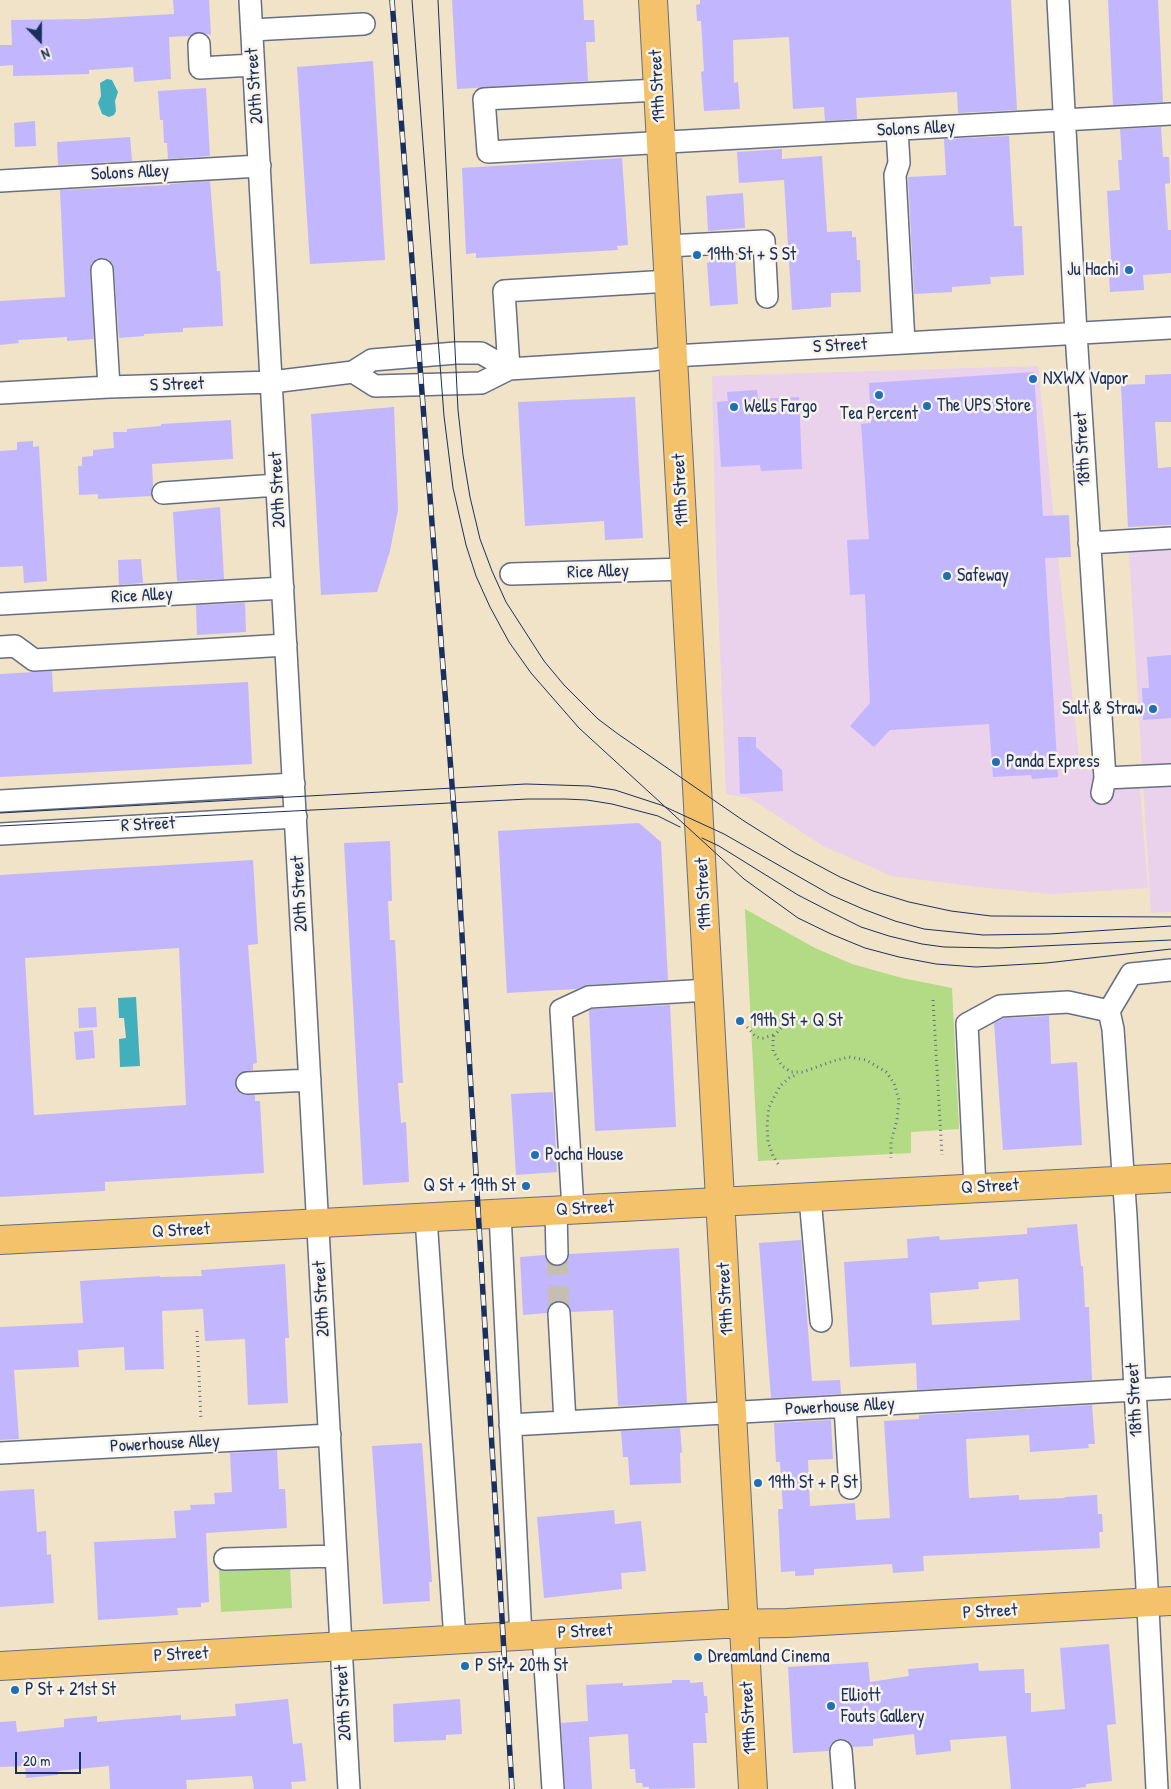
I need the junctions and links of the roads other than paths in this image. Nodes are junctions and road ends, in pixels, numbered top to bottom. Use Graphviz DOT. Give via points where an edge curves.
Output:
graph roads {
  1 [pos="250,0"];
  2 [pos="653,0"];
  3 [pos="1058,0"];
  4 [pos="364,24"];
  5 [pos="252,30"];
  6 [pos="199,44"];
  7 [pos="253,65"];
  8 [pos="658,90"];
  9 [pos="1171,114"];
  10 [pos="1064,120"];
  11 [pos="896,130"];
  12 [pos="660,143"];
  13 [pos="260,166"];
  14 [pos="0,181"];
  15 [pos="667,246"];
  16 [pos="102,270"];
  17 [pos="669,281"];
  18 [pos="767,297"];
  19 [pos="1171,328"];
  20 [pos="1076,334"];
  21 [pos="904,343"];
  22 [pos="674,356"];
  23 [pos="508,368"];
  24 [pos="353,372"];
  25 [pos="272,382"];
  26 [pos="110,387"];
  27 [pos="0,393"];
  28 [pos="277,485"];
  29 [pos="163,493"];
  30 [pos="1171,538"];
  31 [pos="1089,543"];
  32 [pos="686,569"];
  33 [pos="511,574"];
  34 [pos="283,588"];
  35 [pos="0,604"];
  36 [pos="286,646"];
  37 [pos="0,647"];
  38 [pos="1171,775"];
  39 [pos="294,784"];
  40 [pos="0,801"];
  41 [pos="296,817"];
  42 [pos="0,834"];
  43 [pos="1171,970"];
  44 [pos="709,990"];
  45 [pos="1109,1011"];
  46 [pos="310,1080"];
  47 [pos="247,1083"];
  48 [pos="1171,1178"];
  49 [pos="1122,1180"];
  50 [pos="976,1188"];
  51 [pos="810,1198"];
  52 [pos="721,1201"];
  53 [pos="565,1210"];
  54 [pos="500,1214"];
  55 [pos="426,1218"];
  56 [pos="318,1224"];
  57 [pos="0,1240"];
  58 [pos="556,1254"];
  59 [pos="559,1313"];
  60 [pos="821,1321"];
  61 [pos="1171,1388"];
  62 [pos="1134,1390"];
  63 [pos="845,1407"];
  64 [pos="732,1413"];
  65 [pos="565,1422"];
  66 [pos="510,1424"];
  67 [pos="330,1435"];
  68 [pos="0,1453"];
  69 [pos="850,1488"];
  70 [pos="336,1556"];
  71 [pos="225,1559"];
  72 [pos="1159,1602"];
  73 [pos="744,1623"];
  74 [pos="532,1636"];
  75 [pos="455,1640"];
  76 [pos="341,1646"];
  77 [pos="0,1666"];
  78 [pos="841,1751"];
  79 [pos="349,1789"];
  80 [pos="553,1789"];
  81 [pos="753,1789"];
  82 [pos="844,1789"];
  83 [pos="1157,1789"];
  1 -- 5 [label="street, 20th Street"];
  2 -- 8 [label="main road, 19th Street"];
  3 -- 10 [label="street, 18th Street"];
  4 -- 5 [label="street"];
  5 -- 7 [label="street, 20th Street"];
  6 -- 7 [label="street" via="200,68"];
  7 -- 13 [label="street, 20th Street"];
  8 -- 12 [label="main road, 19th Street"];
  8 -- 12 [label="street, Solons Alley" via="484,99 488,152"];
  9 -- 10 [label="street, Solons Alley"];
  10 -- 11 [label="street, Solons Alley"];
  10 -- 20 [label="street, 18th Street"];
  11 -- 12 [label="street, Solons Alley"];
  11 -- 21 [label="street" via="899,162 895,176"];
  12 -- 15 [label="main road, 19th Street"];
  13 -- 14 [label="street, Solons Alley"];
  13 -- 25 [label="street, 20th Street"];
  15 -- 17 [label="main road, 19th Street"];
  15 -- 18 [label="street" via="764,242"];
  16 -- 26 [label="street"];
  17 -- 22 [label="main road, 19th Street"];
  17 -- 23 [label="street" via="504,291"];
  19 -- 20 [label="street, S Street"];
  20 -- 21 [label="street, S Street"];
  20 -- 31 [label="street, 18th Street"];
  21 -- 22 [label="street, S Street"];
  22 -- 23 [label="street, S Street"];
  22 -- 32 [label="main road, 19th Street"];
  23 -- 24 [label="street, S Street" via="481,353 473,353 372,360"];
  23 -- 24 [label="street, S Street" via="481,383 400,386 376,386"];
  24 -- 25 [label="street, S Street"];
  25 -- 26 [label="street, S Street"];
  25 -- 28 [label="street, 20th Street"];
  26 -- 27 [label="street, S Street"];
  28 -- 29 [label="street"];
  28 -- 34 [label="street, 20th Street"];
  30 -- 31 [label="street"];
  31 -- 38 [label="street, 18th Street" via="1103,785"];
  32 -- 33 [label="street, Rice Alley"];
  32 -- 44 [label="main road, 19th Street"];
  34 -- 35 [label="street, Rice Alley"];
  34 -- 36 [label="street, 20th Street"];
  36 -- 37 [label="street" via="34,660 15,646"];
  36 -- 39 [label="street, 20th Street"];
  39 -- 40 [label="street, R Street"];
  39 -- 41 [label="street, 20th Street"];
  41 -- 42 [label="street, R Street"];
  41 -- 46 [label="street, 20th Street"];
  43 -- 45 [label="street" via="1131,974"];
  44 -- 52 [label="main road, 19th Street"];
  44 -- 53 [label="street" via="589,997 561,1010"];
  45 -- 49 [label="street, 18th Street" via="1113,1029"];
  45 -- 50 [label="street" via="1068,1002 1000,1006 967,1024"];
  46 -- 47 [label="street"];
  46 -- 56 [label="street, 20th Street"];
  48 -- 49 [label="main road, Q Street"];
  49 -- 50 [label="main road, Q Street"];
  49 -- 62 [label="street, 18th Street"];
  50 -- 51 [label="main road, Q Street"];
  51 -- 52 [label="main road, Q Street"];
  51 -- 60 [label="street"];
  52 -- 53 [label="main road, Q Street"];
  52 -- 64 [label="main road, 19th Street"];
  53 -- 54 [label="main road, Q Street"];
  53 -- 58 [label="street"];
  54 -- 55 [label="main road, Q Street"];
  54 -- 66 [label="street"];
  55 -- 56 [label="main road, Q Street"];
  55 -- 75 [label="street"];
  56 -- 57 [label="main road, Q Street"];
  56 -- 67 [label="street, 20th Street"];
  59 -- 65 [label="street"];
  61 -- 62 [label="street, Powerhouse Alley"];
  62 -- 63 [label="street, Powerhouse Alley"];
  62 -- 72 [label="street, 18th Street"];
  63 -- 64 [label="street, Powerhouse Alley"];
  63 -- 69 [label="street"];
  64 -- 65 [label="street, Powerhouse Alley"];
  64 -- 73 [label="main road, 19th Street"];
  65 -- 66 [label="street, Powerhouse Alley"];
  66 -- 74 [label="street"];
  67 -- 68 [label="street, Powerhouse Alley"];
  67 -- 70 [label="street, 20th Street"];
  70 -- 71 [label="street"];
  70 -- 76 [label="street, 20th Street"];
  72 -- 73 [label="main road, P Street"];
  72 -- 83 [label="street, 18th Street"];
  73 -- 74 [label="main road, P Street"];
  73 -- 81 [label="main road, 19th Street"];
  74 -- 75 [label="main road, P Street"];
  74 -- 80 [label="street"];
  75 -- 76 [label="main road, P Street"];
  76 -- 77 [label="main road, P Street"];
  76 -- 79 [label="street, 20th Street"];
  78 -- 82 [label="street"];
}
